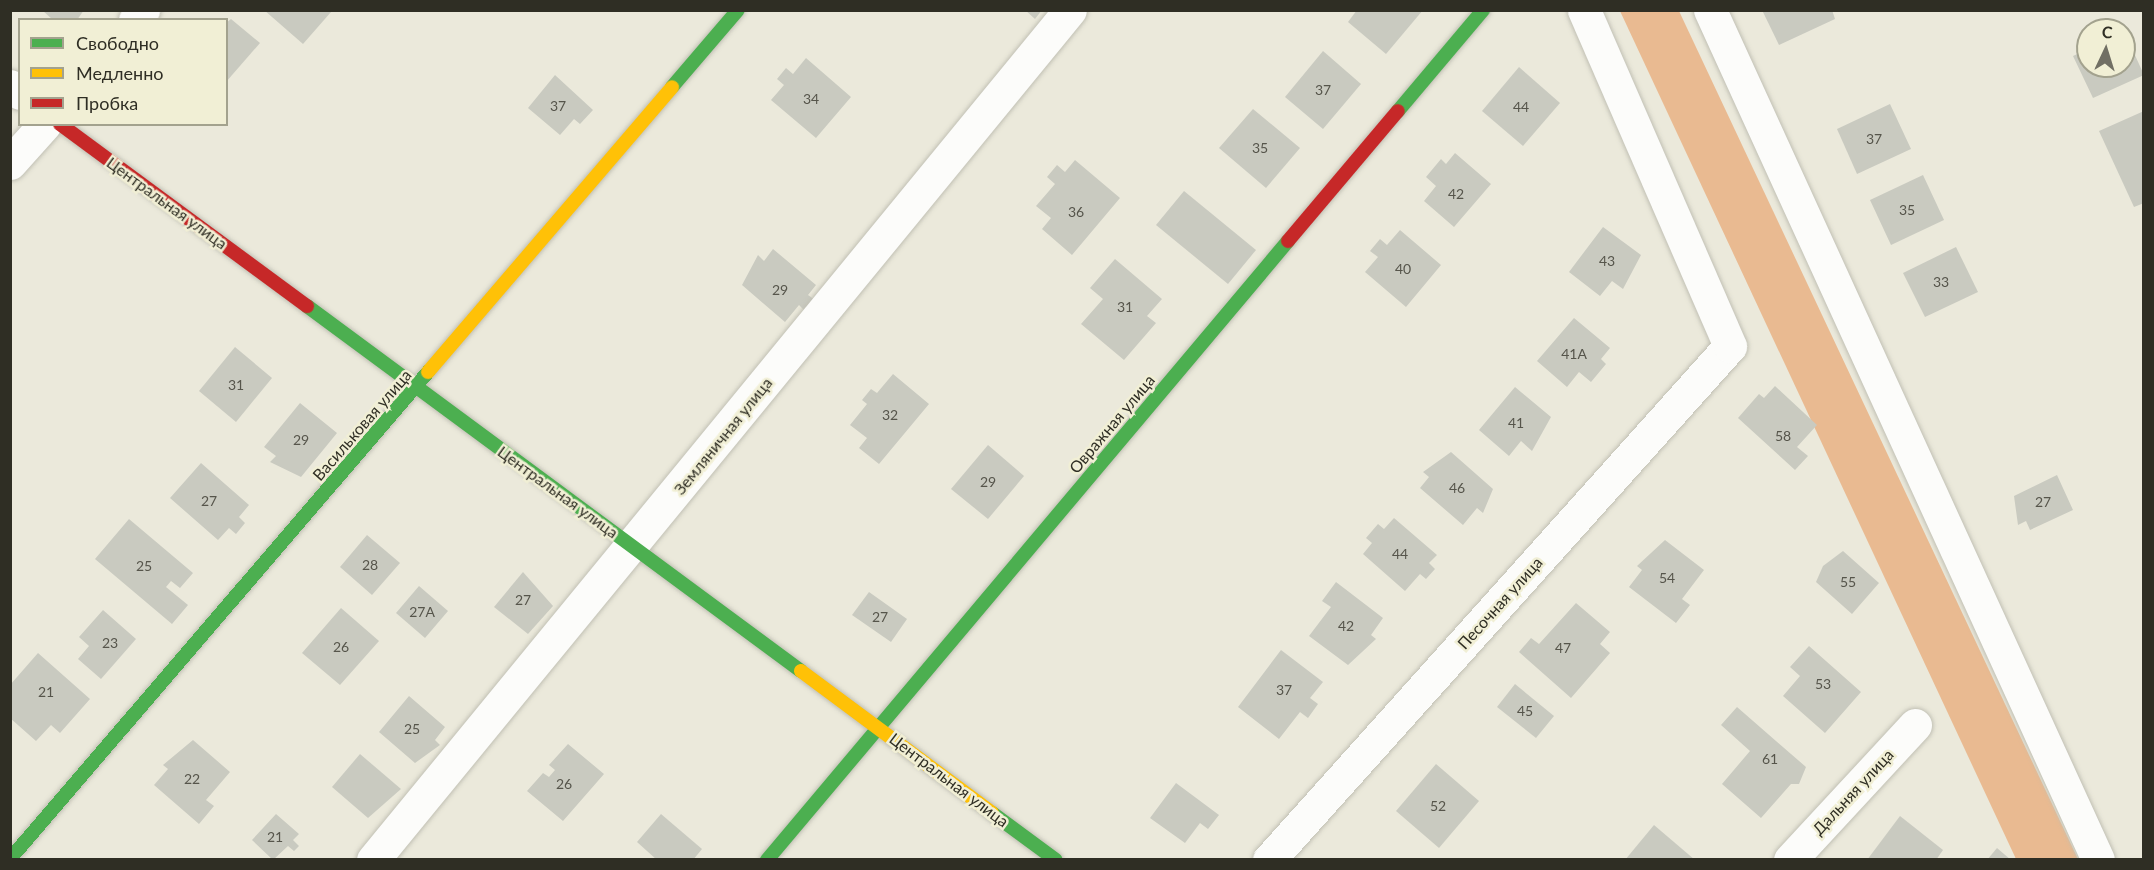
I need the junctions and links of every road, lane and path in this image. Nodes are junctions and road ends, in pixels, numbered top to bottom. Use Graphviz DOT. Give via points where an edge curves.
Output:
graph roads {
  1 [pos="738,10"];
  2 [pos="1070,10"];
  3 [pos="1483,10"];
  4 [pos="1584,10"];
  5 [pos="1710,10"];
  6 [pos="43,126"];
  7 [pos="63,126"];
  8 [pos="10,163"];
  9 [pos="416,387"];
  10 [pos="632,547"];
  11 [pos="1915,725"];
  12 [pos="877,727"];
  13 [pos="10,859"];
  14 [pos="373,860"];
  15 [pos="767,860"];
  16 [pos="1056,860"];
  17 [pos="1269,860"];
  18 [pos="1790,860"];
  19 [pos="2098,860"];
  1 -- 9 [label="street, Васильковая улица"];
  2 -- 10 [label="street, Земляничная улица"];
  3 -- 12 [label="street, Овражная улица"];
  4 -- 17 [label="street, Песочная улица" via="1730,346"];
  5 -- 19 [label="street"];
  6 -- 8 [label="street"];
  7 -- 9 [label="street, Центральная улица"];
  9 -- 10 [label="street, Центральная улица"];
  9 -- 13 [label="street, Васильковая улица"];
  10 -- 12 [label="street, Центральная улица"];
  10 -- 14 [label="street, Земляничная улица"];
  11 -- 18 [label="street, Дальняя улица"];
  12 -- 15 [label="street, Овражная улица"];
  12 -- 16 [label="street, Центральная улица"];
}
